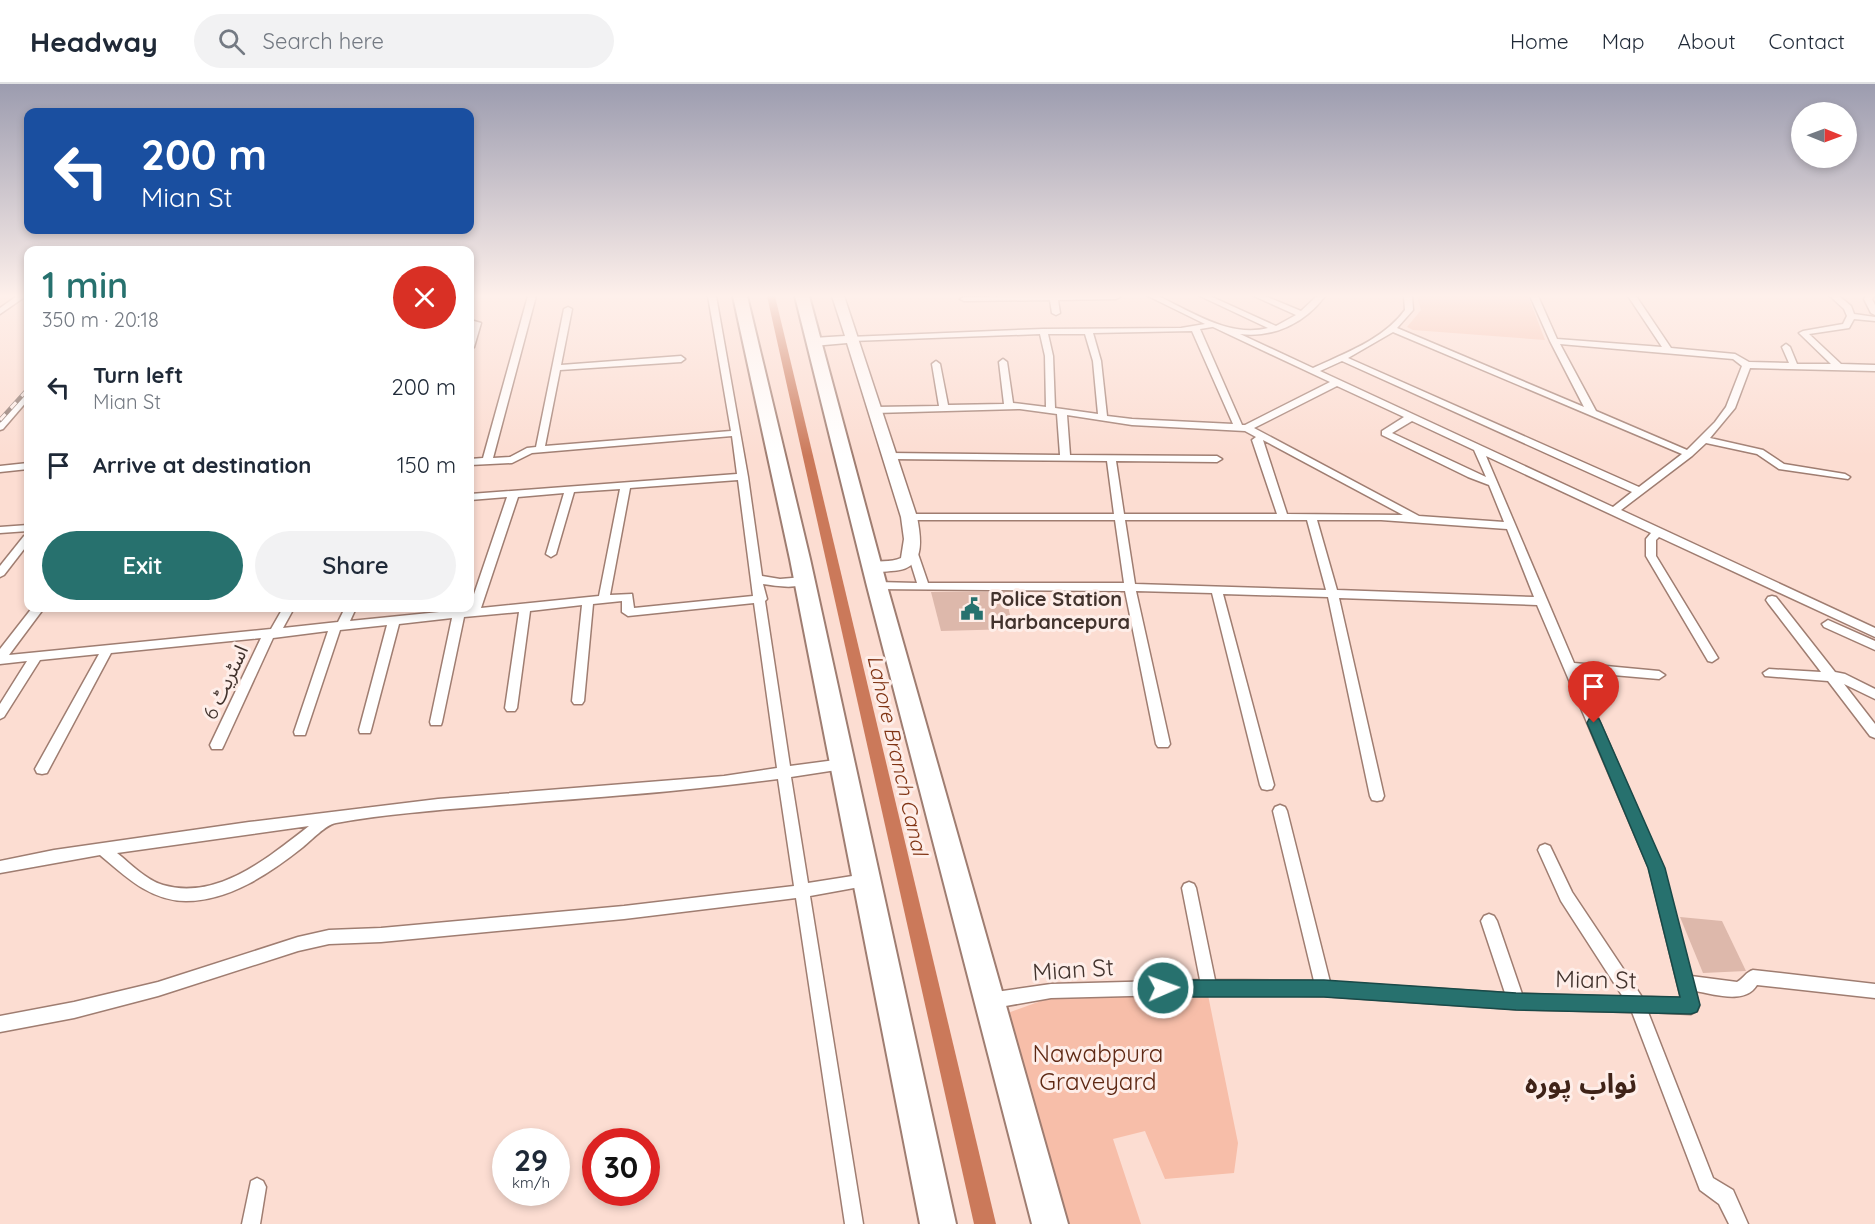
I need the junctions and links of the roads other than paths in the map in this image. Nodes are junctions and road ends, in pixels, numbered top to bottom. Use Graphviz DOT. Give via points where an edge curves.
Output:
graph roads {
  1 [pos="517,349"];
  2 [pos="560,349"];
  3 [pos="721,349"];
  4 [pos="754,349"];
  5 [pos="815,349"];
  6 [pos="855,349"];
  7 [pos="1047,349"];
  8 [pos="1093,349"];
  9 [pos="1205,349"];
  10 [pos="1265,349"];
  11 [pos="1354,349"];
  12 [pos="1440,349"];
  13 [pos="1558,349"];
  14 [pos="1658,349"];
  15 [pos="1787,349"];
  16 [pos="1820,349"];
  17 [pos="1668,350"];
  18 [pos="1340,357"];
  19 [pos="681,359"];
  20 [pos="1003,362"];
  21 [pos="936,364"];
  22 [pos="1747,365"];
  23 [pos="1794,366"];
  24 [pos="556,368"];
  25 [pos="1839,368"];
  26 [pos="1875,368"];
  27 [pos="1313,371"];
  28 [pos="1337,382"];
  29 [pos="24,404"];
  30 [pos="1009,406"];
  31 [pos="944,408"];
  32 [pos="875,410"];
  33 [pos="1057,412"];
  34 [pos="1592,413"];
  35 [pos="1411,417"];
  36 [pos="1103,419"];
  37 [pos="0,427"];
  38 [pos="1243,428"];
  39 [pos="736,433"];
  40 [pos="1263,436"];
  41 [pos="1706,440"];
  42 [pos="1478,447"];
  43 [pos="540,449"];
  44 [pos="1689,454"];
  45 [pos="889,456"];
  46 [pos="1065,456"];
  47 [pos="1111,457"];
  48 [pos="1217,459"];
  49 [pos="487,461"];
  50 [pos="474,462"];
  51 [pos="24,466"];
  52 [pos="0,469"];
  53 [pos="742,477"];
  54 [pos="1845,477"];
  55 [pos="1493,483"];
  56 [pos="626,485"];
  57 [pos="570,489"];
  58 [pos="1639,491"];
  59 [pos="514,494"];
  60 [pos="474,497"];
  61 [pos="1615,510"];
  62 [pos="909,517"];
  63 [pos="1283,517"];
  64 [pos="1311,517"];
  65 [pos="1119,518"];
  66 [pos="1417,519"];
  67 [pos="1511,526"];
  68 [pos="24,528"];
  69 [pos="0,530"];
  70 [pos="1659,531"];
  71 [pos="24,543"];
  72 [pos="912,551"];
  73 [pos="551,554"];
  74 [pos="0,573"];
  75 [pos="874,576"];
  76 [pos="757,579"];
  77 [pos="804,581"];
  78 [pos="923,585"];
  79 [pos="1130,586"];
  80 [pos="1216,589"];
  81 [pos="1332,592"];
  82 [pos="604,599"];
  83 [pos="761,599"];
  84 [pos="1772,600"];
  85 [pos="588,601"];
  86 [pos="1541,601"];
  87 [pos="525,608"];
  88 [pos="474,611"];
  89 [pos="35,612"];
  90 [pos="285,612"];
  91 [pos="348,612"];
  92 [pos="473,614"];
  93 [pos="459,615"];
  94 [pos="394,622"];
  95 [pos="1828,624"];
  96 [pos="338,628"];
  97 [pos="1875,633"];
  98 [pos="271,634"];
  99 [pos="1875,646"];
  100 [pos="106,650"];
  101 [pos="36,657"];
  102 [pos="1713,658"];
  103 [pos="0,659"];
  104 [pos="1569,667"];
  105 [pos="1769,673"];
  106 [pos="1659,675"];
  107 [pos="1830,676"];
  108 [pos="1875,694"];
  109 [pos="578,701"];
  110 [pos="511,708"];
  111 [pos="0,714"];
  112 [pos="436,722"];
  113 [pos="365,730"];
  114 [pos="300,732"];
  115 [pos="1875,733"];
  116 [pos="1162,744"];
  117 [pos="217,745"];
  118 [pos="843,764"];
  119 [pos="42,769"];
  120 [pos="784,774"];
  121 [pos="1267,785"];
  122 [pos="1377,796"];
  123 [pos="1280,811"];
  124 [pos="329,818"];
  125 [pos="102,849"];
  126 [pos="1545,850"];
  127 [pos="0,867"];
  128 [pos="865,880"];
  129 [pos="1189,888"];
  130 [pos="802,892"];
  131 [pos="1489,921"];
  132 [pos="1684,982"];
  133 [pos="1209,987"];
  134 [pos="1324,989"];
  135 [pos="1875,991"];
  136 [pos="988,1001"];
  137 [pos="1516,1001"];
  138 [pos="1637,1004"];
  139 [pos="0,1024"];
  140 [pos="257,1187"];
  141 [pos="251,1224"];
  142 [pos="854,1224"];
  143 [pos="938,1224"];
  144 [pos="1050,1224"];
  145 [pos="1739,1224"];
  1 -- 49 [label="street"];
  2 -- 24 [label="street"];
  3 -- 39 [label="street"];
  4 -- 77 [label="highway"];
  5 -- 75 [label="highway"];
  6 -- 32 [label="street"];
  7 -- 33 [label="street"];
  8 -- 36 [label="street"];
  9 -- 38 [label="street"];
  10 -- 27 [label="street"];
  11 -- 18 [label="street"];
  12 -- 34 [label="street"];
  13 -- 34 [label="street"];
  14 -- 17 [label="street"];
  15 -- 23 [label="street"];
  16 -- 25 [label="street"];
  17 -- 22 [label="street" via="1735,357"];
  18 -- 27 [label="street"];
  18 -- 58 [label="street"];
  19 -- 24 [label="street"];
  20 -- 30 [label="street"];
  21 -- 31 [label="street"];
  22 -- 23 [label="street"];
  22 -- 41 [label="street" via="1730,408"];
  23 -- 25 [label="street"];
  24 -- 43 [label="street"];
  25 -- 26 [label="street"];
  27 -- 28 [label="street"];
  28 -- 35 [label="street"];
  28 -- 38 [label="street"];
  29 -- 37 [label="street"];
  30 -- 31 [label="street"];
  30 -- 33 [label="street"];
  31 -- 32 [label="street"];
  32 -- 45 [label="street"];
  33 -- 36 [label="street"];
  33 -- 46 [label="street"];
  34 -- 44 [label="street"];
  35 -- 42 [label="street"];
  35 -- 55 [label="street" via="1385,433"];
  36 -- 38 [label="street"];
  38 -- 40 [label="street"];
  39 -- 43 [label="street"];
  39 -- 53 [label="street"];
  40 -- 63 [label="street" via="1257,440"];
  40 -- 66 [label="street"];
  41 -- 44 [label="street"];
  41 -- 54 [label="street" via="1760,452 1782,467"];
  42 -- 55 [label="street, Mian St"];
  42 -- 61 [label="street"];
  43 -- 49 [label="street" via="522,452 512,460"];
  44 -- 58 [label="street"];
  45 -- 46 [label="street"];
  45 -- 62 [label="street"];
  46 -- 47 [label="street"];
  47 -- 48 [label="street"];
  47 -- 65 [label="street"];
  49 -- 50 [label="street"];
  51 -- 52 [label="street"];
  53 -- 56 [label="street"];
  53 -- 76 [label="street"];
  55 -- 67 [label="street, Mian St"];
  56 -- 57 [label="street"];
  56 -- 82 [label="street"];
  57 -- 59 [label="street"];
  57 -- 73 [label="street"];
  58 -- 61 [label="street"];
  59 -- 60 [label="street"];
  59 -- 88 [label="street"];
  61 -- 70 [label="street"];
  62 -- 65 [label="street"];
  62 -- 72 [label="street"];
  63 -- 64 [label="street"];
  63 -- 65 [label="street"];
  64 -- 66 [label="street"];
  64 -- 81 [label="street"];
  65 -- 79 [label="street"];
  66 -- 67 [label="street"];
  67 -- 86 [label="street, Mian St"];
  68 -- 69 [label="street"];
  70 -- 97 [label="street"];
  70 -- 102 [label="street" via="1651,539 1651,556"];
  71 -- 74 [label="street"];
  72 -- 75 [label="street" via="908,561"];
  72 -- 78 [label="street"];
  75 -- 78 [label="street"];
  75 -- 136 [label="highway"];
  76 -- 77 [label="street" via="780,583"];
  76 -- 83 [label="street"];
  77 -- 118 [label="highway"];
  78 -- 79 [label="street"];
  79 -- 80 [label="street"];
  79 -- 116 [label="street"];
  80 -- 81 [label="street"];
  80 -- 121 [label="street"];
  81 -- 86 [label="street"];
  81 -- 122 [label="street"];
  82 -- 83 [label="street" via="628,597 628,612"];
  82 -- 85 [label="street"];
  83 -- 120 [label="street"];
  84 -- 107 [label="street"];
  85 -- 87 [label="street"];
  85 -- 109 [label="street"];
  86 -- 104 [label="street, Mian St"];
  87 -- 92 [label="street"];
  87 -- 110 [label="street"];
  89 -- 103 [label="street"];
  90 -- 98 [label="street, اسٹریٹ 6"];
  91 -- 96 [label="street"];
  92 -- 93 [label="street"];
  93 -- 94 [label="street"];
  93 -- 112 [label="street"];
  94 -- 96 [label="street"];
  94 -- 113 [label="street"];
  95 -- 99 [label="street"];
  96 -- 98 [label="street"];
  96 -- 114 [label="street"];
  98 -- 100 [label="street"];
  98 -- 117 [label="street, اسٹریٹ 6"];
  100 -- 101 [label="street"];
  100 -- 119 [label="street"];
  101 -- 103 [label="street"];
  101 -- 111 [label="street"];
  104 -- 106 [label="street"];
  104 -- 132 [label="street, Mian St" via="1656,868"];
  105 -- 107 [label="street"];
  107 -- 108 [label="street"];
  107 -- 115 [label="street"];
  118 -- 120 [label="street"];
  118 -- 128 [label="highway"];
  120 -- 124 [label="street"];
  120 -- 130 [label="street"];
  123 -- 134 [label="street"];
  124 -- 125 [label="street"];
  124 -- 125 [label="street" via="252,875 208,892 161,891"];
  125 -- 127 [label="street"];
  126 -- 138 [label="street" via="1566,896"];
  128 -- 130 [label="street"];
  128 -- 143 [label="highway"];
  129 -- 133 [label="street"];
  130 -- 139 [label="street" via="329,938 298,944 158,989"];
  130 -- 142 [label="street"];
  131 -- 137 [label="street"];
  132 -- 135 [label="street" via="1738,990 1753,977"];
  132 -- 138 [label="street, Mian St" via="1691,1005"];
  133 -- 134 [label="street, Mian St"];
  133 -- 136 [label="street, Mian St" via="1051,992"];
  134 -- 137 [label="street, Mian St"];
  136 -- 144 [label="highway"];
  137 -- 138 [label="street, Mian St"];
  138 -- 145 [label="street" via="1706,1184 1726,1197"];
  140 -- 141 [label="street"];
}
